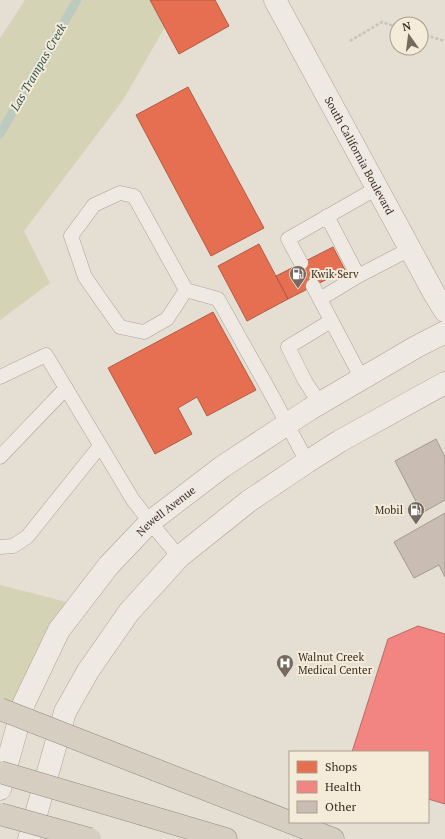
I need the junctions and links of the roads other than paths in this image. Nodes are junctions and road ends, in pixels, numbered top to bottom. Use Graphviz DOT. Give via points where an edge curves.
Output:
graph roads {
  1 [pos="275,0"];
  2 [pos="377,188"];
  3 [pos="327,216"];
  4 [pos="410,248"];
  5 [pos="301,263"];
  6 [pos="358,276"];
  7 [pos="313,286"];
  8 [pos="186,290"];
  9 [pos="320,299"];
  10 [pos="445,311"];
  11 [pos="331,321"];
  12 [pos="445,332"];
  13 [pos="0,377"];
  14 [pos="362,379"];
  15 [pos="445,383"];
  16 [pos="66,388"];
  17 [pos="320,404"];
  18 [pos="287,425"];
  19 [pos="100,446"];
  20 [pos="0,457"];
  21 [pos="306,462"];
  22 [pos="150,522"];
  23 [pos="0,547"];
  24 [pos="180,557"];
  25 [pos="0,709"];
  26 [pos="0,772"];
  27 [pos="0,789"];
  28 [pos="0,814"];
  29 [pos="289,822"];
  30 [pos="292,823"];
  31 [pos="29,839"];
  32 [pos="90,839"];
  33 [pos="226,839"];
  34 [pos="333,839"];
  1 -- 2 [label="street, South California Boulevard"];
  2 -- 3 [label="lane"];
  2 -- 4 [label="street, South California Boulevard"];
  3 -- 5 [label="lane" via="288,239"];
  3 -- 6 [label="lane"];
  4 -- 6 [label="lane"];
  4 -- 10 [label="street, South California Boulevard"];
  6 -- 9 [label="lane"];
  7 -- 9 [label="lane"];
  8 -- 8 [label="lane" via="134,196 120,193 94,205 71,236 85,277 120,327 144,332 167,319"];
  8 -- 18 [label="lane" via="218,299"];
  9 -- 11 [label="lane"];
  11 -- 14 [label="lane"];
  11 -- 17 [label="lane" via="288,347"];
  12 -- 14 [label="street, Newell Avenue"];
  13 -- 16 [label="lane" via="46,355"];
  14 -- 17 [label="street, Newell Avenue"];
  15 -- 21 [label="street"];
  16 -- 19 [label="lane"];
  16 -- 20 [label="lane"];
  17 -- 18 [label="street, Newell Avenue"];
  18 -- 21 [label="lane"];
  18 -- 22 [label="street, Newell Avenue" via="222,467"];
  19 -- 22 [label="lane"];
  19 -- 23 [label="lane" via="27,537 13,546"];
  21 -- 24 [label="street" via="249,501"];
  22 -- 24 [label="lane"];
  22 -- 27 [label="street, Newell Avenue" via="109,565 59,630 24,703"];
  24 -- 31 [label="street" via="129,612 88,671 65,712"];
  25 -- 29 [label="highway, bridge"];
  26 -- 33 [label="highway, bridge"];
  28 -- 32 [label="highway, bridge"];
  30 -- 34 [label="highway, bridge"];
}
